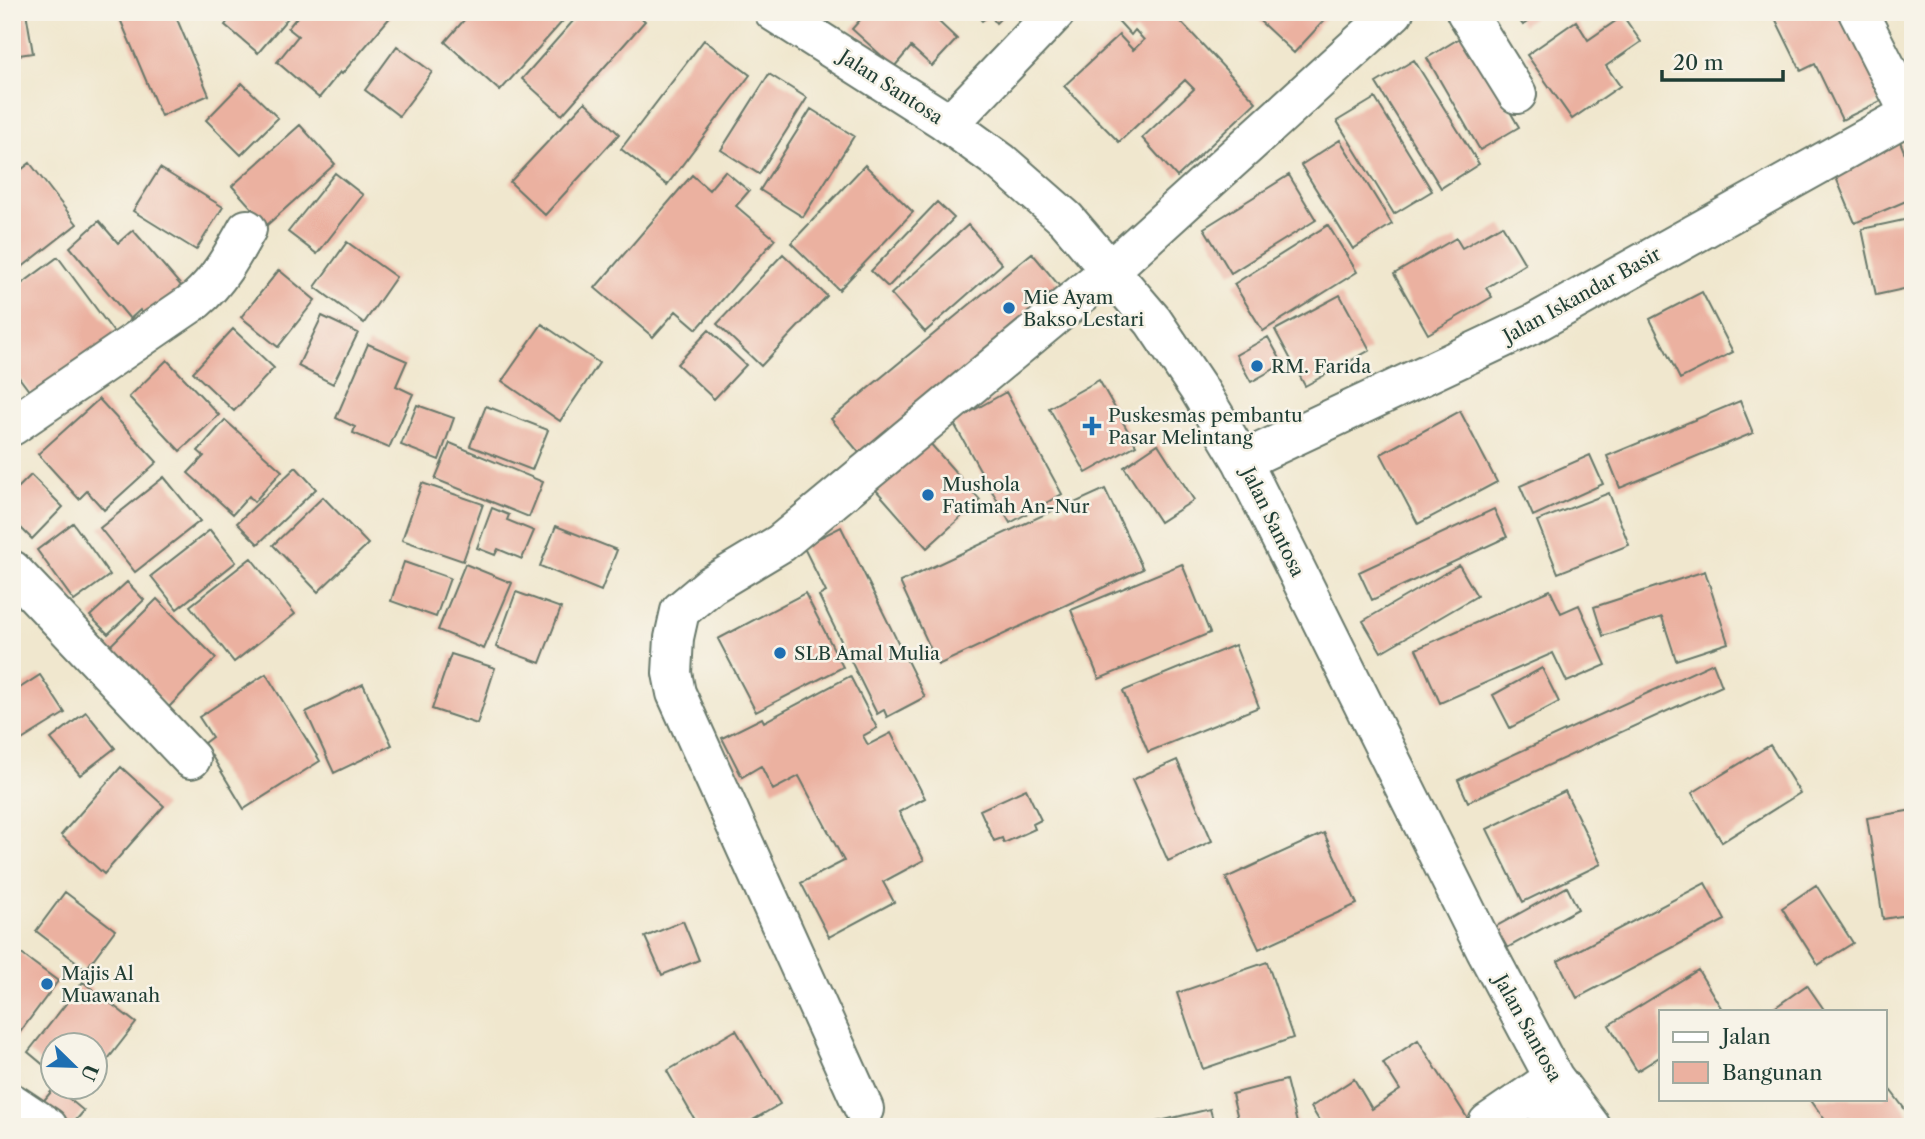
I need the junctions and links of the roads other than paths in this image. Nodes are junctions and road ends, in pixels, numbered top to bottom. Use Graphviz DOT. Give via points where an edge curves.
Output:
graph roads {
  1 [pos="774,12"];
  2 [pos="1056,12"];
  3 [pos="1394,12"];
  4 [pos="1466,12"];
  5 [pos="1858,12"];
  6 [pos="1517,94"];
  7 [pos="1911,113"];
  8 [pos="949,124"];
  9 [pos="247,229"];
  10 [pos="1109,271"];
  11 [pos="12,426"];
  12 [pos="1242,461"];
  13 [pos="12,569"];
  14 [pos="191,759"];
  15 [pos="12,1103"];
  16 [pos="864,1109"];
  17 [pos="1567,1110"];
  18 [pos="48,1127"];
  19 [pos="1487,1127"];
  1 -- 8 [label="street, Jalan Santosa"];
  2 -- 8 [label="street"];
  3 -- 10 [label="street"];
  4 -- 6 [label="street"];
  5 -- 7 [label="street"];
  7 -- 12 [label="street, Jalan Iskandar Basir" via="1533,324"];
  8 -- 10 [label="street, Jalan Santosa" via="1066,219"];
  9 -- 11 [label="street" via="225,270 196,300"];
  10 -- 12 [label="street, Jalan Santosa" via="1153,321"];
  10 -- 16 [label="street" via="781,543 711,585 680,611 672,673 676,693"];
  12 -- 17 [label="street, Jalan Santosa"];
  13 -- 14 [label="street"];
  15 -- 18 [label="street"];
  17 -- 19 [label="street"];
}
